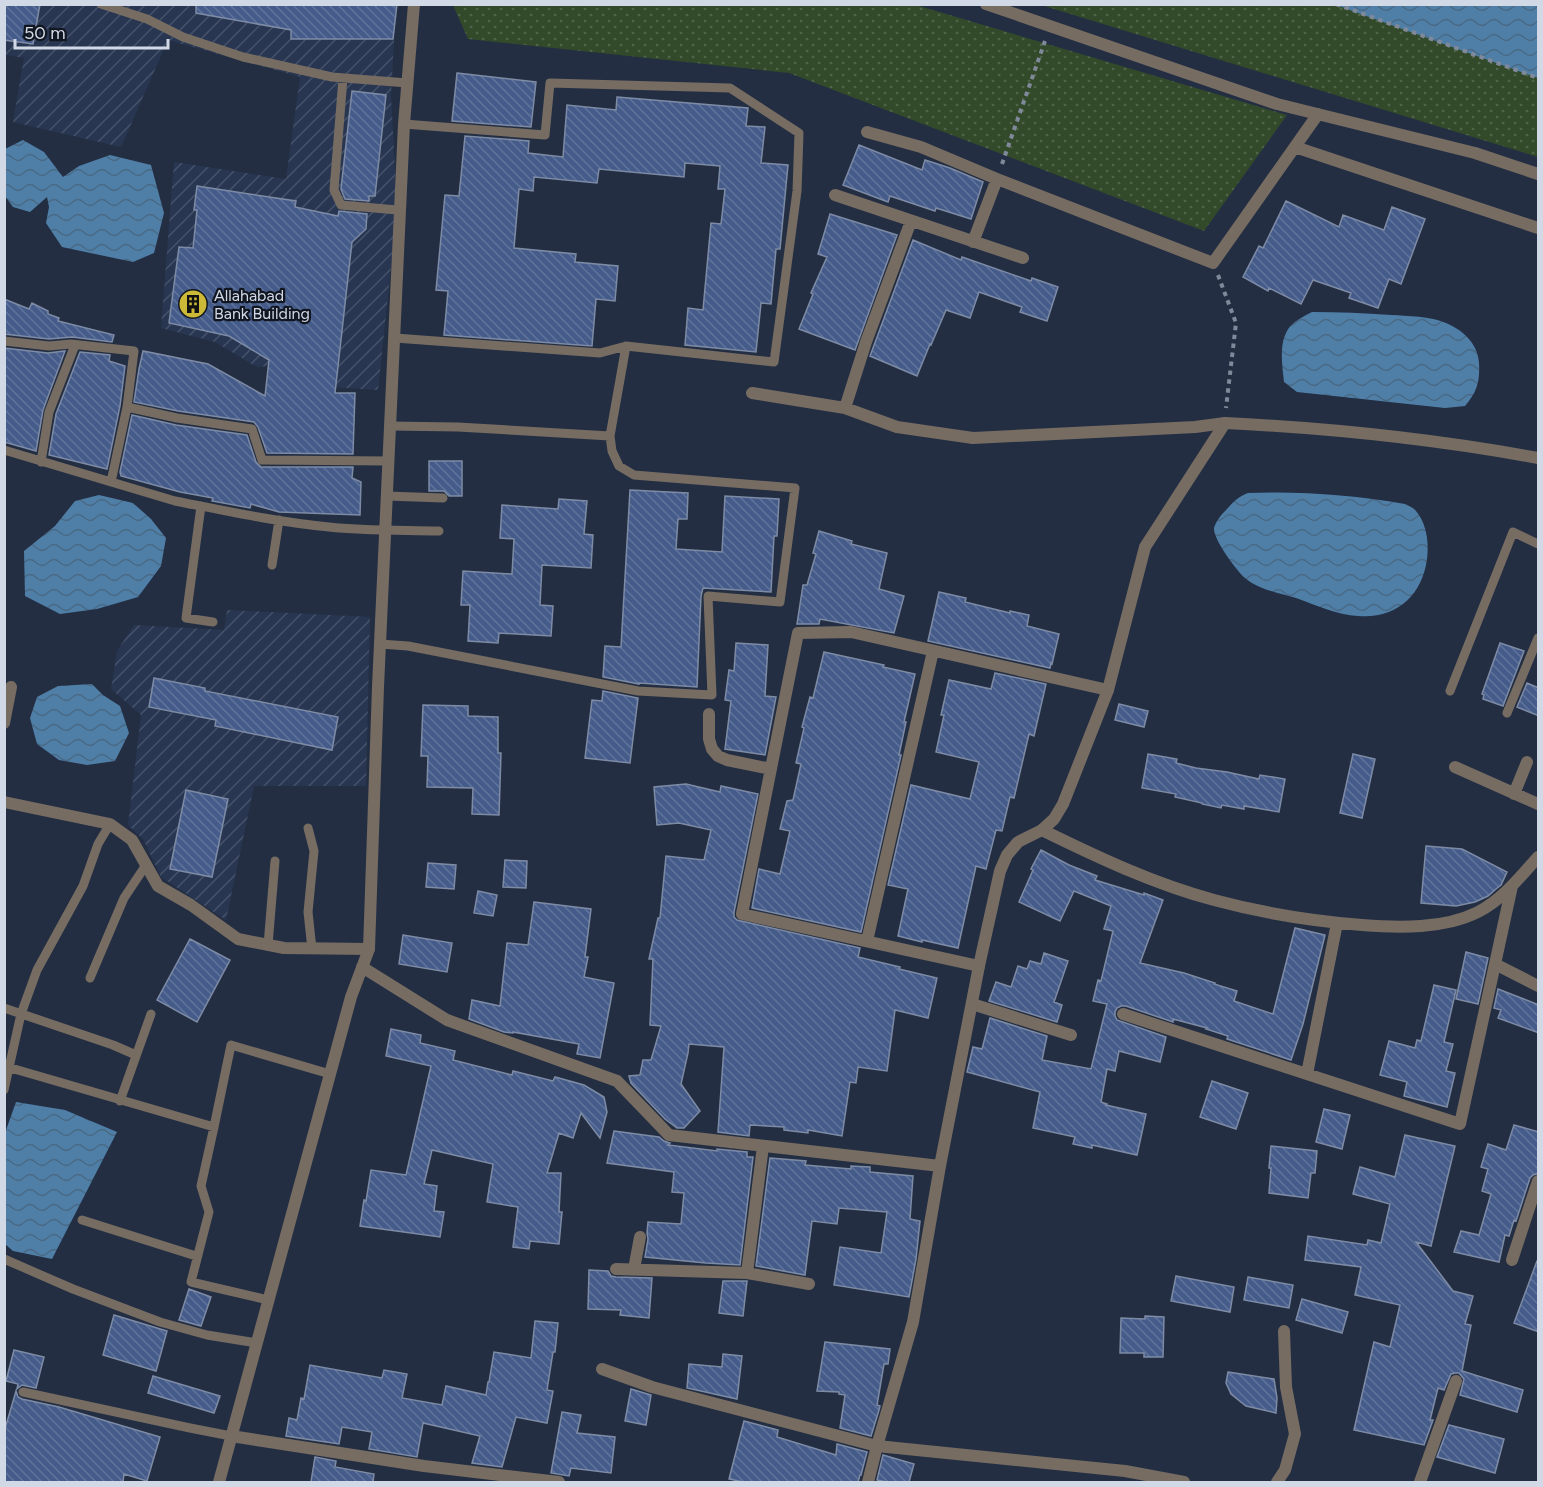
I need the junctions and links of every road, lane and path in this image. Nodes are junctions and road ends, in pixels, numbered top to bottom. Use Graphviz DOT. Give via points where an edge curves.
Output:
graph roads {
  1 [pos="101,4"];
  2 [pos="414,4"];
  3 [pos="987,4"];
  4 [pos="1336,4"];
  5 [pos="1050,25"];
  6 [pos="343,78"];
  7 [pos="1539,78"];
  8 [pos="407,83"];
  9 [pos="1318,114"];
  10 [pos="404,124"];
  11 [pos="867,132"];
  12 [pos="1295,147"];
  13 [pos="1539,174"];
  14 [pos="997,179"];
  15 [pos="835,195"];
  16 [pos="401,209"];
  17 [pos="911,221"];
  18 [pos="1539,228"];
  19 [pos="973,242"];
  20 [pos="1023,258"];
  21 [pos="1214,263"];
  22 [pos="394,338"];
  23 [pos="4,341"];
  24 [pos="75,345"];
  25 [pos="626,346"];
  26 [pos="752,393"];
  27 [pos="127,407"];
  28 [pos="845,408"];
  29 [pos="1225,423"];
  30 [pos="390,426"];
  31 [pos="610,436"];
  32 [pos="4,450"];
  33 [pos="1539,458"];
  34 [pos="389,461"];
  35 [pos="41,462"];
  36 [pos="111,482"];
  37 [pos="387,496"];
  38 [pos="443,498"];
  39 [pos="201,506"];
  40 [pos="279,520"];
  41 [pos="386,529"];
  42 [pos="439,531"];
  43 [pos="1539,544"];
  44 [pos="272,565"];
  45 [pos="213,622"];
  46 [pos="1539,638"];
  47 [pos="380,644"];
  48 [pos="933,651"];
  49 [pos="11,687"];
  50 [pos="1108,690"];
  51 [pos="1450,691"];
  52 [pos="1507,713"];
  53 [pos="709,714"];
  54 [pos="4,723"];
  55 [pos="1527,762"];
  56 [pos="1455,767"];
  57 [pos="771,769"];
  58 [pos="1515,794"];
  59 [pos="4,802"];
  60 [pos="1539,804"];
  61 [pos="110,824"];
  62 [pos="308,828"];
  63 [pos="1042,830"];
  64 [pos="1539,857"];
  65 [pos="275,861"];
  66 [pos="146,865"];
  67 [pos="1512,886"];
  68 [pos="1337,923"];
  69 [pos="867,941"];
  70 [pos="268,945"];
  71 [pos="312,949"];
  72 [pos="369,949"];
  73 [pos="1495,964"];
  74 [pos="979,966"];
  75 [pos="362,968"];
  76 [pos="90,978"];
  77 [pos="1539,986"];
  78 [pos="972,1004"];
  79 [pos="4,1008"];
  80 [pos="21,1014"];
  81 [pos="151,1014"];
  82 [pos="1123,1014"];
  83 [pos="1071,1035"];
  84 [pos="136,1055"];
  85 [pos="7,1067"];
  86 [pos="330,1074"];
  87 [pos="1307,1074"];
  88 [pos="4,1090"];
  89 [pos="120,1101"];
  90 [pos="214,1127"];
  91 [pos="763,1146"];
  92 [pos="940,1166"];
  93 [pos="1539,1181"];
  94 [pos="82,1220"];
  95 [pos="640,1237"];
  96 [pos="196,1256"];
  97 [pos="4,1259"];
  98 [pos="1512,1260"];
  99 [pos="616,1269"];
  100 [pos="634,1269"];
  101 [pos="747,1274"];
  102 [pos="809,1284"];
  103 [pos="268,1300"];
  104 [pos="1284,1331"];
  105 [pos="256,1343"];
  106 [pos="602,1369"];
  107 [pos="1456,1381"];
  108 [pos="23,1392"];
  109 [pos="231,1436"];
  110 [pos="877,1446"];
  111 [pos="219,1482"];
  112 [pos="559,1482"];
  113 [pos="868,1482"];
  114 [pos="1184,1482"];
  115 [pos="1277,1482"];
  116 [pos="1420,1482"];
  1 -- 6 [label="lane" via="243,57"];
  2 -- 8 [label="street"];
  3 -- 5 [label="street"];
  4 -- 7 [label="path"];
  5 -- 9 [label="street" via="1277,104"];
  5 -- 14 [label="path"];
  6 -- 8 [label="lane"];
  6 -- 16 [label="lane" via="334,190 341,205"];
  8 -- 10 [label="street"];
  9 -- 12 [label="street"];
  9 -- 13 [label="street" via="1475,153"];
  10 -- 16 [label="street"];
  10 -- 25 [label="lane" via="545,135 550,82 730,88 799,133 797,191 774,362"];
  11 -- 14 [label="street" via="921,147"];
  12 -- 18 [label="street"];
  12 -- 21 [label="street"];
  14 -- 19 [label="street"];
  14 -- 21 [label="street"];
  15 -- 17 [label="street"];
  16 -- 22 [label="street"];
  17 -- 19 [label="street"];
  17 -- 28 [label="street"];
  19 -- 20 [label="street"];
  21 -- 29 [label="path" via="1236,323"];
  22 -- 25 [label="lane" via="600,353"];
  22 -- 30 [label="street"];
  23 -- 24 [label="lane"];
  24 -- 27 [label="lane" via="134,351"];
  24 -- 35 [label="lane" via="49,412"];
  25 -- 31 [label="lane"];
  26 -- 28 [label="street"];
  27 -- 34 [label="lane" via="252,429 262,460"];
  27 -- 36 [label="lane"];
  28 -- 29 [label="street" via="897,428 973,438"];
  29 -- 33 [label="street" via="1343,431"];
  29 -- 50 [label="street" via="1145,548"];
  30 -- 31 [label="lane"];
  30 -- 34 [label="street"];
  31 -- 47 [label="lane" via="619,466 634,475 795,488 780,602 708,596 712,694 638,691 408,646"];
  32 -- 35 [label="lane"];
  34 -- 37 [label="street"];
  35 -- 36 [label="lane"];
  36 -- 39 [label="lane"];
  37 -- 38 [label="lane"];
  37 -- 41 [label="street"];
  39 -- 40 [label="lane"];
  39 -- 45 [label="lane" via="186,618"];
  40 -- 41 [label="lane" via="331,528"];
  40 -- 44 [label="lane"];
  41 -- 42 [label="lane"];
  41 -- 47 [label="street"];
  43 -- 51 [label="lane" via="1513,532"];
  46 -- 52 [label="lane"];
  47 -- 72 [label="street"];
  48 -- 50 [label="street"];
  48 -- 57 [label="street" via="851,632 798,633"];
  48 -- 69 [label="street"];
  49 -- 54 [label="street"];
  50 -- 63 [label="street" via="1063,804"];
  53 -- 57 [label="street" via="709,740 718,756"];
  55 -- 58 [label="street"];
  56 -- 58 [label="street"];
  57 -- 69 [label="street" via="742,914"];
  58 -- 60 [label="street"];
  59 -- 61 [label="street"];
  61 -- 66 [label="street" via="132,840"];
  61 -- 80 [label="lane" via="83,885 37,970"];
  62 -- 71 [label="lane" via="314,851 308,912"];
  63 -- 68 [label="street" via="1099,857 1213,900"];
  63 -- 74 [label="street" via="1018,842 1007,855"];
  64 -- 67 [label="street"];
  65 -- 70 [label="lane"];
  66 -- 70 [label="street" via="158,886 238,939"];
  66 -- 76 [label="lane" via="124,898"];
  67 -- 68 [label="street" via="1495,902 1454,920 1390,927"];
  67 -- 73 [label="street"];
  68 -- 87 [label="street"];
  69 -- 74 [label="street"];
  70 -- 71 [label="street"];
  71 -- 72 [label="street"];
  72 -- 75 [label="street"];
  73 -- 77 [label="street"];
  73 -- 87 [label="street" via="1460,1124"];
  74 -- 78 [label="street"];
  75 -- 86 [label="street"];
  75 -- 91 [label="street" via="447,1020 617,1081 669,1135"];
  78 -- 83 [label="street"];
  78 -- 92 [label="street"];
  79 -- 80 [label="lane"];
  80 -- 84 [label="lane"];
  80 -- 85 [label="lane"];
  81 -- 84 [label="lane"];
  82 -- 87 [label="street"];
  84 -- 89 [label="lane"];
  85 -- 88 [label="lane"];
  85 -- 89 [label="lane"];
  86 -- 90 [label="lane" via="231,1045"];
  86 -- 103 [label="street"];
  89 -- 90 [label="lane"];
  90 -- 96 [label="lane" via="201,1186 209,1212"];
  91 -- 92 [label="street"];
  91 -- 101 [label="street"];
  92 -- 110 [label="street" via="913,1323"];
  93 -- 98 [label="street"];
  94 -- 96 [label="lane"];
  95 -- 100 [label="street"];
  96 -- 103 [label="lane" via="190,1282"];
  97 -- 105 [label="lane" via="160,1323"];
  99 -- 100 [label="street"];
  100 -- 101 [label="street"];
  101 -- 102 [label="street"];
  103 -- 105 [label="street"];
  104 -- 115 [label="street" via="1286,1387 1295,1434 1286,1470"];
  105 -- 109 [label="street"];
  106 -- 110 [label="street" via="652,1387"];
  107 -- 116 [label="street"];
  108 -- 109 [label="lane"];
  109 -- 111 [label="street"];
  109 -- 112 [label="street"];
  110 -- 113 [label="street"];
  110 -- 114 [label="street" via="1114,1470"];
}
